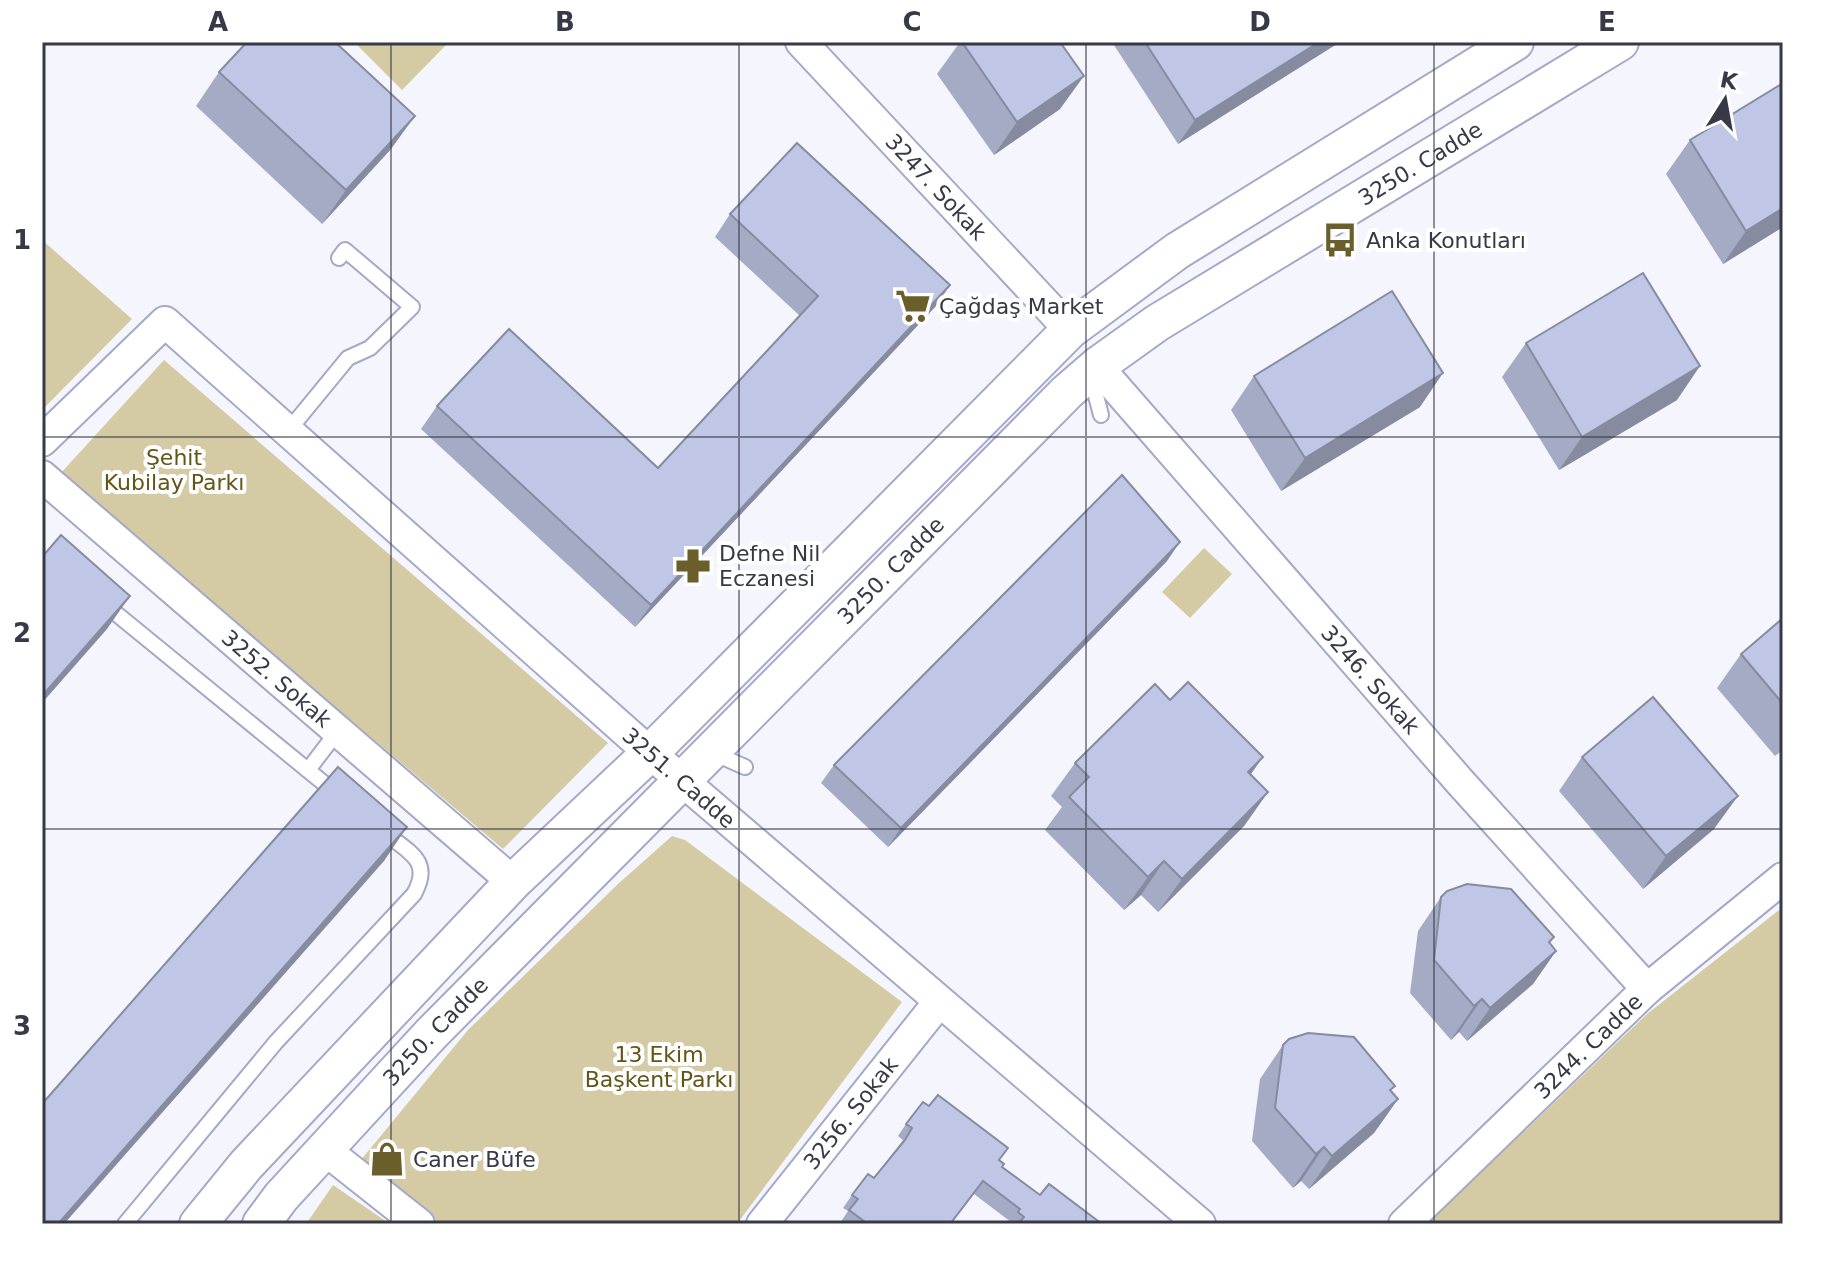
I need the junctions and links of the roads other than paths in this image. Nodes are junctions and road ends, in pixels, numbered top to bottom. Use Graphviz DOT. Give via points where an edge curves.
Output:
graph roads {
  1 [pos="801,42"];
  2 [pos="1515,42"];
  3 [pos="1620,42"];
  4 [pos="339,258"];
  5 [pos="1070,330"];
  6 [pos="1093,369"];
  7 [pos="1101,415"];
  8 [pos="288,431"];
  9 [pos="42,441"];
  10 [pos="42,476"];
  11 [pos="90,592"];
  12 [pos="337,732"];
  13 [pos="711,752"];
  14 [pos="650,753"];
  15 [pos="745,767"];
  16 [pos="308,770"];
  17 [pos="683,780"];
  18 [pos="352,806"];
  19 [pos="375,825"];
  20 [pos="1783,878"];
  21 [pos="513,882"];
  22 [pos="1647,989"];
  23 [pos="939,1002"];
  24 [pos="324,1149"];
  25 [pos="772,1220"];
  26 [pos="125,1224"];
  27 [pos="198,1224"];
  28 [pos="261,1224"];
  29 [pos="419,1224"];
  30 [pos="1200,1224"];
  31 [pos="1404,1224"];
  1 -- 5 [label="street, 3247. Sokak"];
  2 -- 5 [label="street, 3250. Cadde" via="1177,251"];
  3 -- 6 [label="street, 3250. Cadde" via="1157,323"];
  4 -- 8 [label="lane" via="345,250 412,307 370,348 348,358"];
  5 -- 14 [label="street, 3250. Cadde"];
  6 -- 7 [label="lane"];
  6 -- 13 [label="street, 3250. Cadde"];
  6 -- 22 [label="street, 3246. Sokak"];
  8 -- 9 [label="street, 3251. Cadde" via="165,322"];
  8 -- 14 [label="street, 3251. Cadde"];
  10 -- 12 [label="street, 3252. Sokak"];
  11 -- 16 [label="lane"];
  12 -- 16 [label="lane"];
  12 -- 21 [label="street, 3252. Sokak"];
  13 -- 15 [label="lane"];
  13 -- 17 [label="street, 3250. Cadde"];
  14 -- 17 [label="street, 3251. Cadde"];
  14 -- 21 [label="street, 3250. Cadde"];
  16 -- 18 [label="lane"];
  17 -- 23 [label="street, 3251. Cadde"];
  17 -- 24 [label="street, 3250. Cadde"];
  19 -- 26 [label="lane" via="420,862 421,882 414,894 276,1042"];
  20 -- 22 [label="street, 3244. Cadde"];
  21 -- 27 [label="street, 3250. Cadde" via="246,1165"];
  22 -- 31 [label="street, 3244. Cadde"];
  23 -- 25 [label="street, 3256. Sokak"];
  23 -- 30 [label="street, 3251. Cadde"];
  24 -- 28 [label="street, 3250. Cadde"];
  24 -- 29 [label="street"];
}
